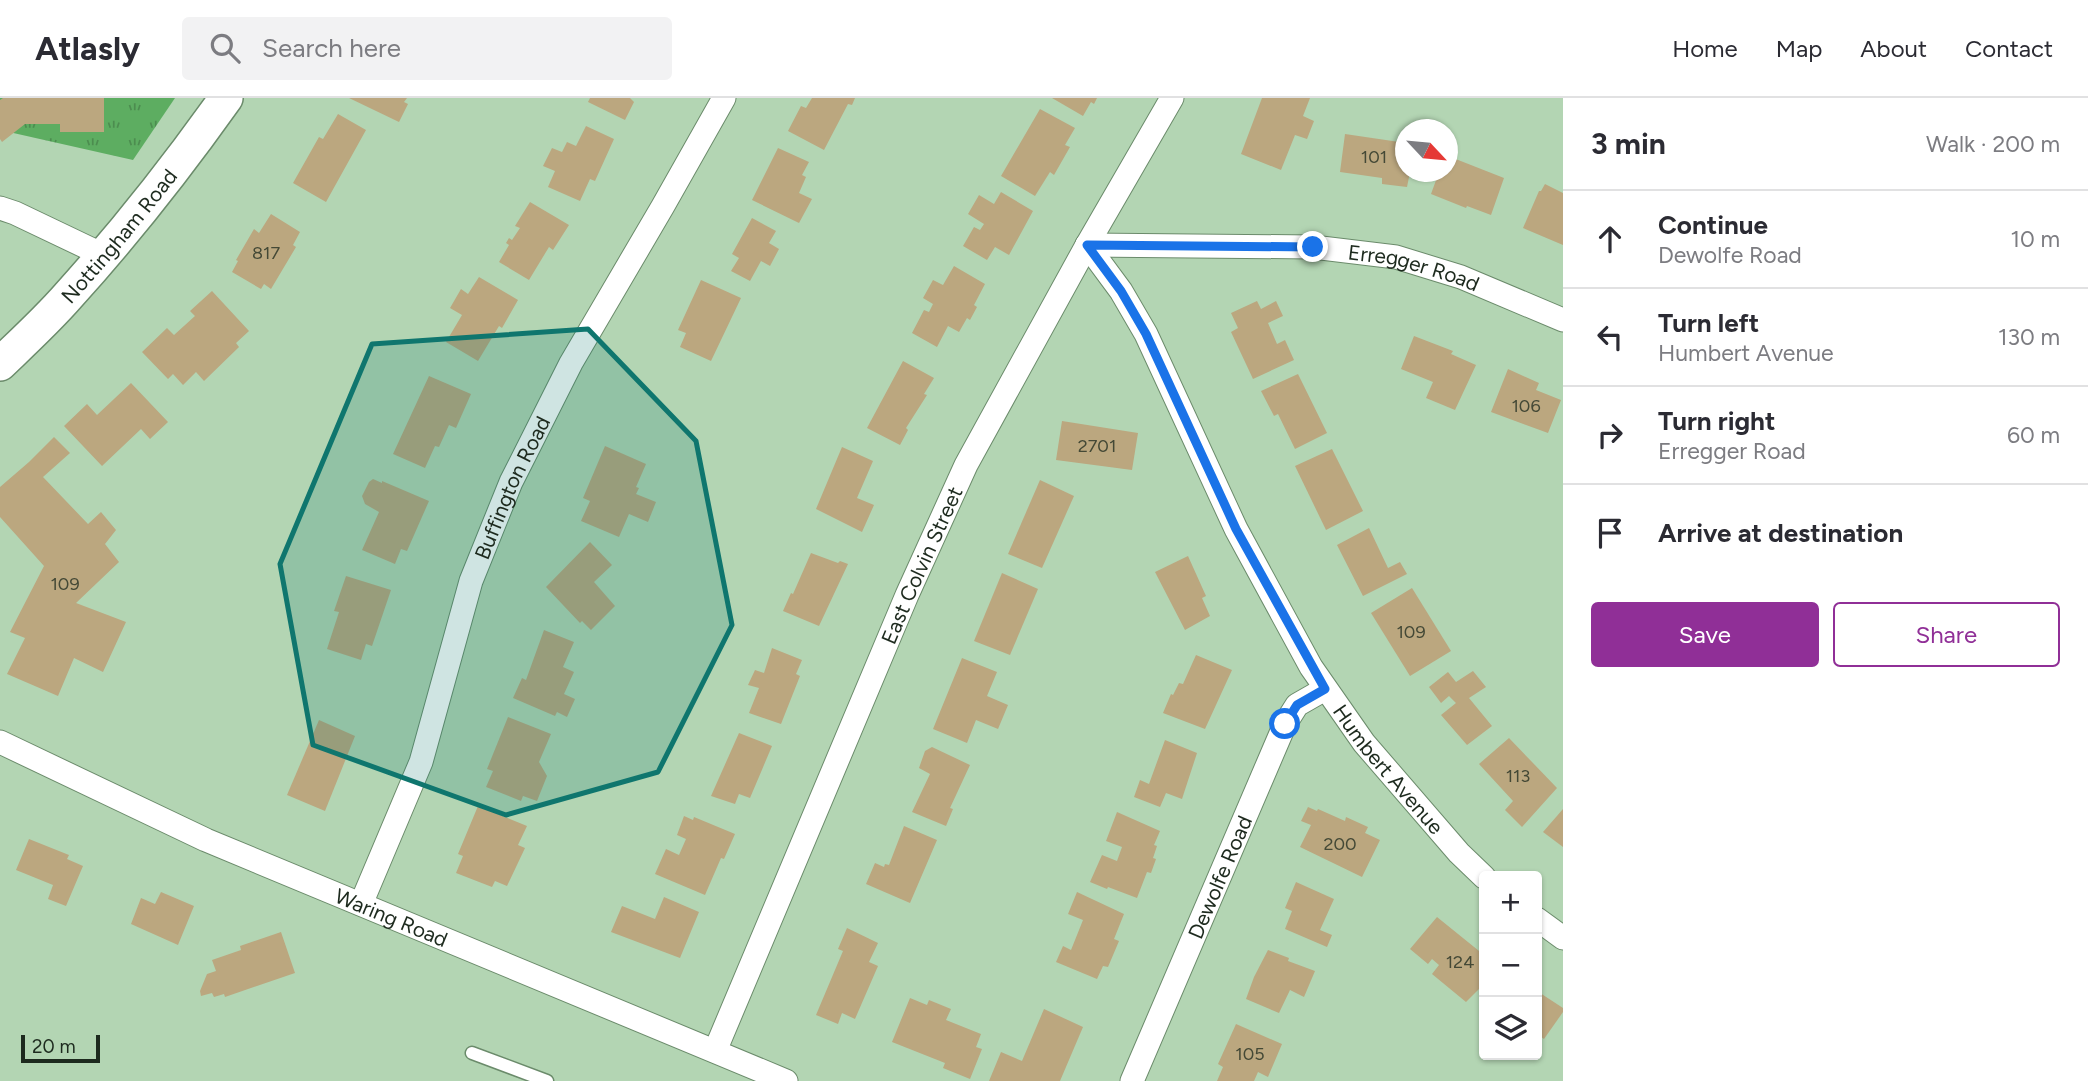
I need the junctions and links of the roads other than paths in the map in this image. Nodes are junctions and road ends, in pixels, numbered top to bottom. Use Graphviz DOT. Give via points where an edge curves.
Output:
graph roads {
  1 [pos="226,98"];
  2 [pos="724,98"];
  3 [pos="1172,98"];
  4 [pos="0,208"];
  5 [pos="1087,245"];
  6 [pos="103,255"];
  7 [pos="1563,320"];
  8 [pos="0,365"];
  9 [pos="1325,689"];
  10 [pos="0,742"];
  11 [pos="1479,872"];
  12 [pos="360,904"];
  13 [pos="1542,923"];
  14 [pos="1563,938"];
  15 [pos="715,1051"];
  16 [pos="472,1054"];
  17 [pos="749,1074"];
  18 [pos="547,1081"];
  19 [pos="786,1081"];
  20 [pos="1132,1081"];
  1 -- 6 [label="street, Nottingham Road" via="174,171"];
  2 -- 12 [label="street, Buffington Road" via="571,363 512,482 471,581 421,762"];
  3 -- 5 [label="street, East Colvin Street"];
  4 -- 6 [label="street"];
  5 -- 7 [label="street, Erregger Road" via="1313,247 1396,257 1461,277"];
  5 -- 9 [label="street, Humbert Avenue" via="1146,334 1236,529"];
  5 -- 15 [label="street, East Colvin Street" via="939,524"];
  6 -- 8 [label="street, Nottingham Road"];
  9 -- 11 [label="street, Humbert Avenue" via="1364,743"];
  9 -- 20 [label="street, Dewolfe Road" via="1297,705 1285,724"];
  10 -- 12 [label="street, Waring Road" via="205,841"];
  12 -- 15 [label="street, Waring Road"];
  13 -- 14 [label="street"];
  15 -- 17 [label="street, Waring Road"];
  16 -- 18 [label="lane"];
  17 -- 19 [label="street, Waring Road"];
}
